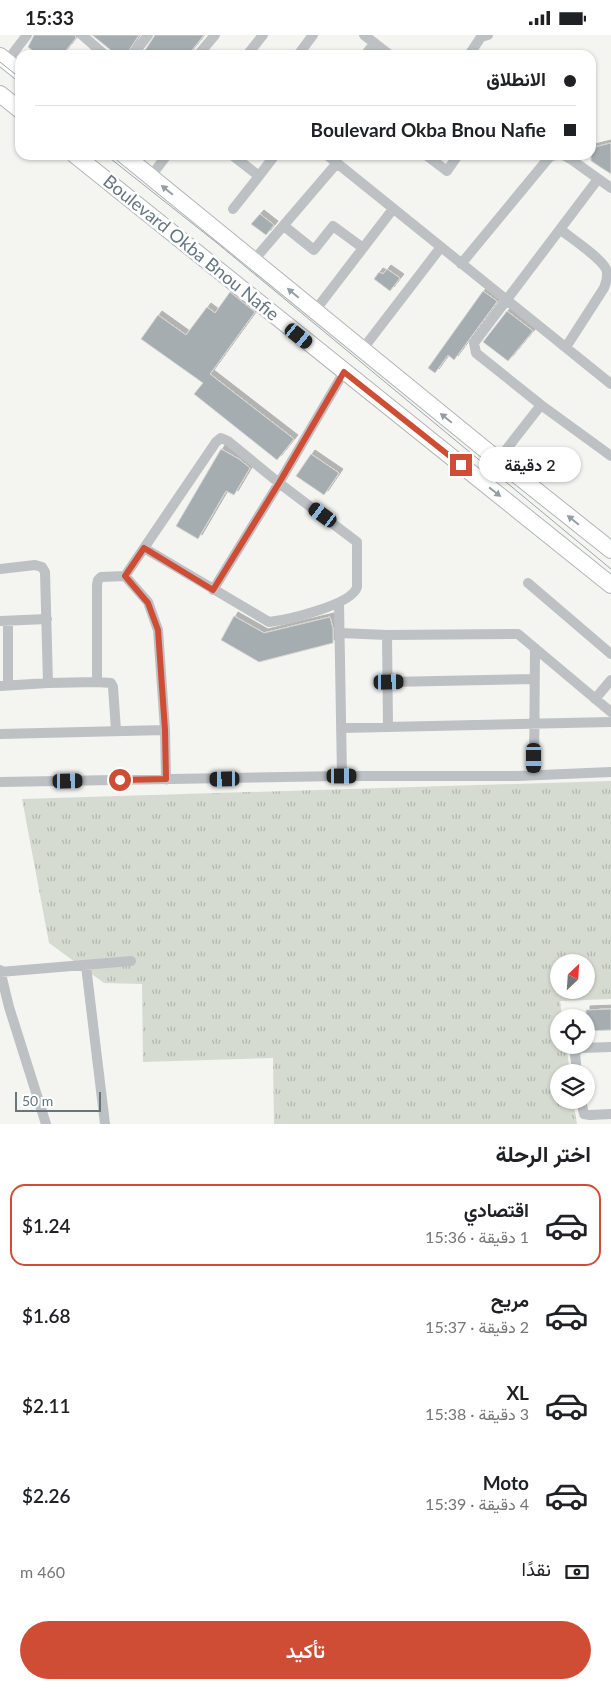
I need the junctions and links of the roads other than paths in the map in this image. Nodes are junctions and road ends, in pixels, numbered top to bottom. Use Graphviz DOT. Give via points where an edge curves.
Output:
graph roads {
  1 [pos="27,35"];
  2 [pos="82,35"];
  3 [pos="148,35"];
  4 [pos="215,35"];
  5 [pos="263,35"];
  6 [pos="314,35"];
  7 [pos="364,35"];
  8 [pos="482,36"];
  9 [pos="375,43"];
  10 [pos="17,50"];
  11 [pos="99,50"];
  12 [pos="137,50"];
  13 [pos="202,50"];
  14 [pos="251,50"];
  15 [pos="302,50"];
  16 [pos="369,50"];
  17 [pos="384,50"];
  18 [pos="472,50"];
  19 [pos="0,94"];
  20 [pos="15,106"];
  21 [pos="80,160"];
  22 [pos="130,160"];
  23 [pos="164,160"];
  24 [pos="238,160"];
  25 [pos="271,160"];
  26 [pos="333,160"];
  27 [pos="432,160"];
  28 [pos="454,160"];
  29 [pos="547,160"];
  30 [pos="572,160"];
  31 [pos="337,163"];
  32 [pos="151,176"];
  33 [pos="259,176"];
  34 [pos="598,179"];
  35 [pos="611,188"];
  36 [pos="233,209"];
  37 [pos="393,209"];
  38 [pos="284,226"];
  39 [pos="561,229"];
  40 [pos="441,247"];
  41 [pos="364,248"];
  42 [pos="254,260"];
  43 [pos="461,264"];
  44 [pos="508,301"];
  45 [pos="314,312"];
  46 [pos="566,347"];
  47 [pos="362,350"];
  48 [pos="344,372"];
  49 [pos="611,384"];
  50 [pos="542,405"];
  51 [pos="611,456"];
  52 [pos="498,460"];
  53 [pos="279,483"];
  54 [pos="144,548"];
  55 [pos="611,550"];
  56 [pos="0,569"];
  57 [pos="125,576"];
  58 [pos="528,583"];
  59 [pos="611,585"];
  60 [pos="213,590"];
  61 [pos="339,603"];
  62 [pos="47,619"];
  63 [pos="4,621"];
  64 [pos="340,633"];
  65 [pos="388,635"];
  66 [pos="535,648"];
  67 [pos="611,653"];
  68 [pos="534,679"];
  69 [pos="611,680"];
  70 [pos="97,682"];
  71 [pos="389,682"];
  72 [pos="48,683"];
  73 [pos="4,686"];
  74 [pos="595,699"];
  75 [pos="611,712"];
  76 [pos="611,722"];
  77 [pos="534,723"];
  78 [pos="388,727"];
  79 [pos="342,728"];
  80 [pos="116,730"];
  81 [pos="165,730"];
  82 [pos="0,734"];
  83 [pos="611,772"];
  84 [pos="534,775"];
  85 [pos="342,776"];
  86 [pos="166,779"];
  87 [pos="0,782"];
  88 [pos="131,961"];
  89 [pos="86,966"];
  90 [pos="0,971"];
  91 [pos="611,1047"];
  92 [pos="576,1064"];
  93 [pos="583,1109"];
  94 [pos="611,1114"];
  95 [pos="46,1124"];
  96 [pos="106,1124"];
  1 -- 10 [label="street"];
  2 -- 11 [label="street"];
  3 -- 12 [label="street"];
  4 -- 13 [label="street"];
  5 -- 14 [label="street"];
  6 -- 15 [label="street"];
  7 -- 9 [label="street"];
  8 -- 18 [label="street"];
  9 -- 16 [label="street"];
  9 -- 17 [label="street"];
  19 -- 20 [label="main road"];
  21 -- 48 [label="main road, Boulevard Okba Bnou Nafie"];
  22 -- 32 [label="main road, Boulevard Okba Bnou Nafie"];
  23 -- 32 [label="street"];
  24 -- 33 [label="street"];
  25 -- 33 [label="street"];
  26 -- 31 [label="street"];
  27 -- 28 [label="street" via="446,171"];
  29 -- 43 [label="street"];
  30 -- 34 [label="street"];
  31 -- 37 [label="street"];
  31 -- 38 [label="street"];
  42 -- 32 [label="main road, Boulevard Okba Bnou Nafie, one-way"];
  33 -- 36 [label="street"];
  34 -- 35 [label="street"];
  34 -- 39 [label="street"];
  37 -- 40 [label="street"];
  37 -- 41 [label="street"];
  38 -- 41 [label="street" via="314,250 333,226"];
  38 -- 42 [label="street"];
  39 -- 44 [label="street"];
  39 -- 46 [label="street" via="600,261 608,278"];
  40 -- 43 [label="street"];
  40 -- 47 [label="street"];
  41 -- 45 [label="street"];
  45 -- 42 [label="main road, Boulevard Okba Bnou Nafie, one-way"];
  43 -- 44 [label="street"];
  44 -- 46 [label="street"];
  44 -- 50 [label="street" via="474,343 475,350"];
  45 -- 47 [label="main road, Boulevard Okba Bnou Nafie"];
  46 -- 49 [label="street"];
  52 -- 47 [label="main road, Boulevard Okba Bnou Nafie, one-way"];
  48 -- 53 [label="street"];
  48 -- 59 [label="main road, Boulevard Okba Bnou Nafie, one-way"];
  50 -- 51 [label="street"];
  50 -- 52 [label="street"];
  55 -- 52 [label="main road, Boulevard Okba Bnou Nafie, one-way"];
  53 -- 54 [label="street" via="228,441 221,439"];
  53 -- 60 [label="street"];
  53 -- 61 [label="street" via="358,542 358,587 352,596"];
  54 -- 57 [label="street"];
  54 -- 60 [label="street"];
  56 -- 62 [label="street" via="42,567 45,572"];
  57 -- 70 [label="street" via="101,577 96,585"];
  57 -- 81 [label="street" via="148,603 158,630"];
  58 -- 67 [label="street"];
  60 -- 61 [label="street" via="269,622"];
  61 -- 64 [label="street"];
  62 -- 63 [label="street"];
  62 -- 72 [label="street"];
  63 -- 73 [label="street"];
  64 -- 65 [label="street"];
  64 -- 79 [label="street"];
  65 -- 66 [label="street" via="514,634"];
  65 -- 71 [label="street"];
  66 -- 68 [label="street"];
  66 -- 74 [label="street"];
  68 -- 71 [label="street"];
  68 -- 77 [label="street"];
  69 -- 74 [label="street"];
  70 -- 72 [label="street"];
  70 -- 80 [label="street" via="111,683 113,687"];
  71 -- 78 [label="street"];
  72 -- 73 [label="street"];
  74 -- 75 [label="street"];
  76 -- 77 [label="street"];
  77 -- 78 [label="street"];
  77 -- 84 [label="street"];
  78 -- 79 [label="street"];
  79 -- 85 [label="street"];
  80 -- 81 [label="street"];
  80 -- 82 [label="street"];
  81 -- 86 [label="street"];
  83 -- 84 [label="street"];
  84 -- 85 [label="street"];
  85 -- 86 [label="street"];
  86 -- 87 [label="street"];
  88 -- 89 [label="street"];
  89 -- 90 [label="street"];
  89 -- 96 [label="street"];
  90 -- 95 [label="street"];
  91 -- 92 [label="street" via="581,1048 575,1054"];
  93 -- 94 [label="street" via="584,1114"];
}
